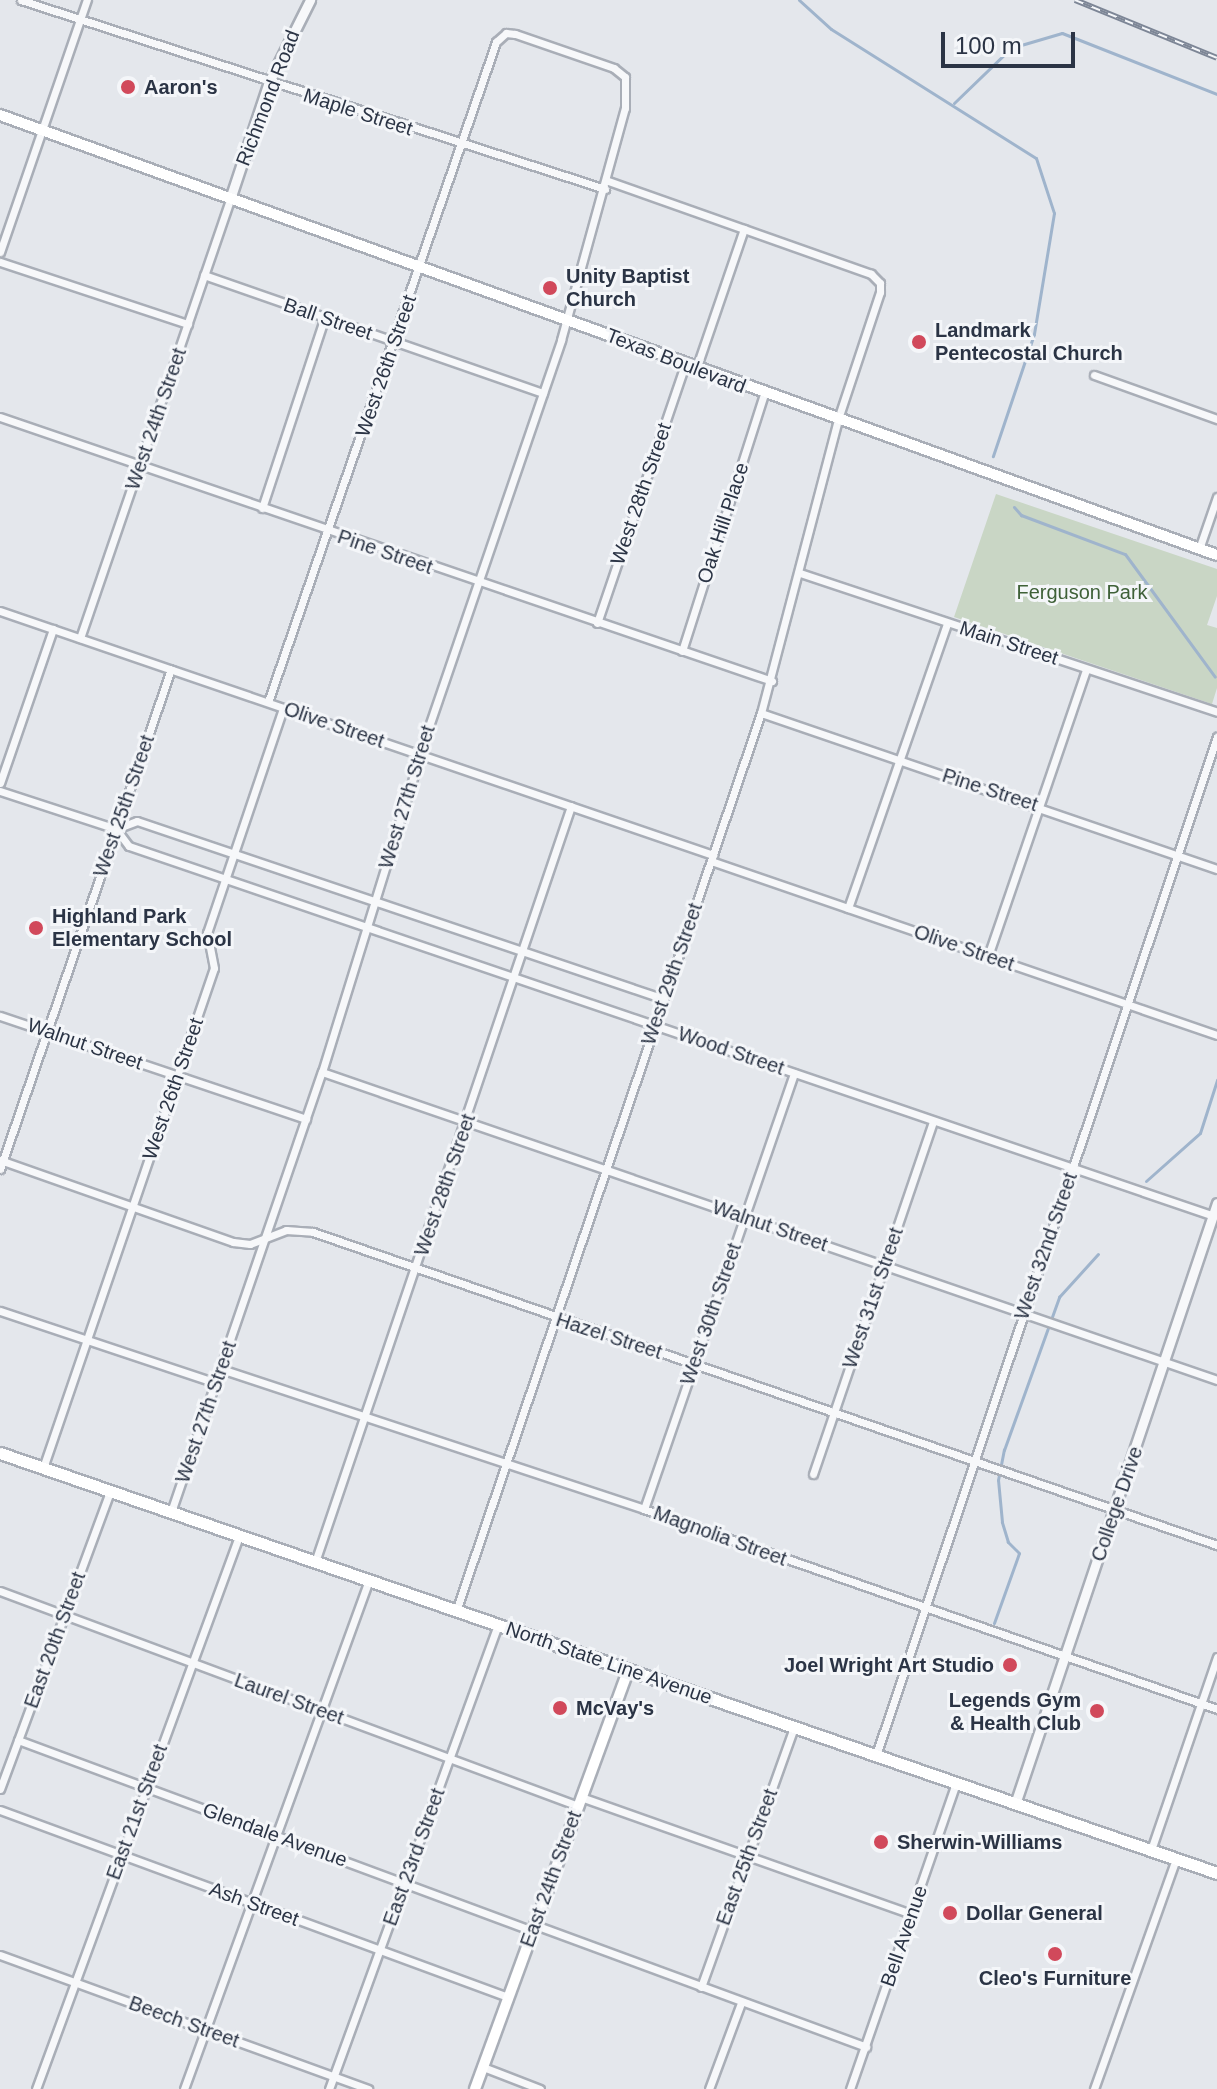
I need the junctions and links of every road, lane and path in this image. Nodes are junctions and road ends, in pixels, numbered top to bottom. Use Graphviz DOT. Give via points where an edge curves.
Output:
graph roads {
  1 [pos="21,0"];
  2 [pos="87,0"];
  3 [pos="310,0"];
  4 [pos="80,21"];
  5 [pos="625,77"];
  6 [pos="269,82"];
  7 [pos="0,115"];
  8 [pos="43,130"];
  9 [pos="461,146"];
  10 [pos="606,185"];
  11 [pos="230,199"];
  12 [pos="744,229"];
  13 [pos="0,252"];
  14 [pos="0,262"];
  15 [pos="420,267"];
  16 [pos="204,275"];
  17 [pos="324,319"];
  18 [pos="567,320"];
  19 [pos="188,324"];
  20 [pos="866,331"];
  21 [pos="395,341"];
  22 [pos="691,367"];
  23 [pos="1094,375"];
  24 [pos="543,393"];
  25 [pos="764,394"];
  26 [pos="0,417"];
  27 [pos="838,419"];
  28 [pos="1217,419"];
  29 [pos="139,469"];
  30 [pos="1217,497"];
  31 [pos="262,508"];
  32 [pos="327,532"];
  33 [pos="1199,549"];
  34 [pos="1217,555"];
  35 [pos="800,573"];
  36 [pos="479,583"];
  37 [pos="0,611"];
  38 [pos="597,623"];
  39 [pos="947,623"];
  40 [pos="53,629"];
  41 [pos="80,638"];
  42 [pos="682,651"];
  43 [pos="171,669"];
  44 [pos="1086,669"];
  45 [pos="772,681"];
  46 [pos="268,702"];
  47 [pos="283,708"];
  48 [pos="1217,712"];
  49 [pos="761,713"];
  50 [pos="1217,737"];
  51 [pos="422,756"];
  52 [pos="899,761"];
  53 [pos="0,783"];
  54 [pos="0,791"];
  55 [pos="571,806"];
  56 [pos="1039,806"];
  57 [pos="116,829"];
  58 [pos="232,854"];
  59 [pos="1177,855"];
  60 [pos="712,858"];
  61 [pos="1217,869"];
  62 [pos="225,877"];
  63 [pos="375,901"];
  64 [pos="848,908"];
  65 [pos="367,926"];
  66 [pos="521,953"];
  67 [pos="988,956"];
  68 [pos="514,976"];
  69 [pos="664,999"];
  70 [pos="1128,1004"];
  71 [pos="0,1016"];
  72 [pos="655,1024"];
  73 [pos="46,1032"];
  74 [pos="1217,1035"];
  75 [pos="322,1072"];
  76 [pos="794,1073"];
  77 [pos="177,1076"];
  78 [pos="306,1119"];
  79 [pos="933,1122"];
  80 [pos="467,1123"];
  81 [pos="1,1164"];
  82 [pos="606,1170"];
  83 [pos="1072,1170"];
  84 [pos="1217,1203"];
  85 [pos="133,1206"];
  86 [pos="1215,1216"];
  87 [pos="745,1217"];
  88 [pos="266,1237"];
  89 [pos="883,1265"];
  90 [pos="416,1270"];
  91 [pos="0,1311"];
  92 [pos="1024,1313"];
  93 [pos="555,1318"];
  94 [pos="87,1340"];
  95 [pos="1164,1363"];
  96 [pos="694,1364"];
  97 [pos="221,1369"];
  98 [pos="1217,1380"];
  99 [pos="216,1383"];
  100 [pos="834,1413"];
  101 [pos="365,1417"];
  102 [pos="0,1453"];
  103 [pos="974,1462"];
  104 [pos="506,1463"];
  105 [pos="43,1468"];
  106 [pos="813,1474"];
  107 [pos="110,1491"];
  108 [pos="644,1509"];
  109 [pos="1114,1511"];
  110 [pos="171,1512"];
  111 [pos="239,1536"];
  112 [pos="1217,1545"];
  113 [pos="315,1562"];
  114 [pos="369,1580"];
  115 [pos="0,1591"];
  116 [pos="924,1610"];
  117 [pos="456,1611"];
  118 [pos="64,1615"];
  119 [pos="498,1625"];
  120 [pos="1064,1657"];
  121 [pos="1217,1657"];
  122 [pos="193,1663"];
  123 [pos="628,1670"];
  124 [pos="1201,1703"];
  125 [pos="1217,1709"];
  126 [pos="321,1711"];
  127 [pos="794,1727"];
  128 [pos="18,1740"];
  129 [pos="876,1755"];
  130 [pos="450,1759"];
  131 [pos="956,1783"];
  132 [pos="147,1788"];
  133 [pos="0,1789"];
  134 [pos="580,1802"];
  135 [pos="1015,1804"];
  136 [pos="0,1810"];
  137 [pos="276,1835"];
  138 [pos="1151,1850"];
  139 [pos="122,1855"];
  140 [pos="748,1857"];
  141 [pos="1176,1859"];
  142 [pos="1217,1873"];
  143 [pos="404,1883"];
  144 [pos="251,1903"];
  145 [pos="911,1914"];
  146 [pos="534,1928"];
  147 [pos="380,1950"];
  148 [pos="0,1955"];
  149 [pos="75,1982"];
  150 [pos="701,1987"];
  151 [pos="508,1997"];
  152 [pos="741,2003"];
  153 [pos="205,2030"];
  154 [pos="866,2047"];
  155 [pos="483,2067"];
  156 [pos="333,2076"];
  157 [pos="36,2089"];
  158 [pos="184,2089"];
  159 [pos="329,2089"];
  160 [pos="368,2089"];
  161 [pos="475,2089"];
  162 [pos="540,2089"];
  163 [pos="709,2089"];
  164 [pos="850,2089"];
  165 [pos="1094,2089"];
  1 -- 4 [label="street, Maple Street"];
  2 -- 4 [label="street"];
  3 -- 6 [label="street, Richmond Road"];
  4 -- 6 [label="street, Maple Street"];
  4 -- 8 [label="street"];
  5 -- 9 [label="street, West 26th Street" via="614,68 506,33 496,42"];
  5 -- 10 [label="street, West 27th Street" via="625,108"];
  6 -- 9 [label="street, Maple Street"];
  6 -- 11 [label="street, Richmond Road"];
  7 -- 8 [label="main road, Texas Boulevard"];
  8 -- 11 [label="main road, Texas Boulevard"];
  8 -- 13 [label="street"];
  9 -- 10 [label="street, Maple Street"];
  9 -- 15 [label="street, West 26th Street"];
  10 -- 12 [label="street, Maple Street"];
  10 -- 18 [label="street, West 27th Street"];
  11 -- 15 [label="main road, Texas Boulevard"];
  11 -- 16 [label="street, West 24th Street"];
  12 -- 20 [label="street, Maple Street" via="877,277 880,292"];
  12 -- 22 [label="street, West 28th Street"];
  14 -- 19 [label="street"];
  15 -- 18 [label="main road, Texas Boulevard"];
  15 -- 21 [label="street, West 26th Street"];
  16 -- 17 [label="street, Ball Street"];
  16 -- 19 [label="street, West 24th Street"];
  17 -- 21 [label="street, Ball Street"];
  17 -- 31 [label="street"];
  18 -- 22 [label="main road, Texas Boulevard"];
  18 -- 24 [label="street, West 27th Street"];
  19 -- 29 [label="street, West 24th Street"];
  20 -- 27 [label="street, West 29th Street"];
  21 -- 24 [label="street, Ball Street"];
  21 -- 32 [label="street, West 26th Street"];
  22 -- 25 [label="main road, Texas Boulevard"];
  22 -- 38 [label="street, West 28th Street"];
  23 -- 28 [label="street"];
  24 -- 36 [label="street, West 27th Street"];
  25 -- 27 [label="main road, Texas Boulevard"];
  25 -- 42 [label="street, Oak Hill Place"];
  26 -- 29 [label="street, Pine Street"];
  27 -- 33 [label="main road, Texas Boulevard"];
  27 -- 35 [label="street, West 29th Street"];
  29 -- 31 [label="street, Pine Street"];
  29 -- 41 [label="street, West 24th Street"];
  30 -- 33 [label="street"];
  31 -- 32 [label="street, Pine Street"];
  32 -- 36 [label="street, Pine Street"];
  32 -- 46 [label="street, West 26th Street"];
  33 -- 34 [label="main road, Texas Boulevard"];
  35 -- 39 [label="street, Main Street"];
  35 -- 45 [label="street, West 29th Street"];
  36 -- 38 [label="street, Pine Street"];
  36 -- 51 [label="street, West 27th Street"];
  37 -- 40 [label="street, Olive Street"];
  38 -- 42 [label="street, Pine Street"];
  39 -- 44 [label="street, Main Street"];
  39 -- 52 [label="street"];
  40 -- 41 [label="street, Olive Street"];
  40 -- 53 [label="street"];
  41 -- 43 [label="street, Olive Street"];
  42 -- 45 [label="street, Pine Street"];
  43 -- 46 [label="street, Olive Street"];
  43 -- 57 [label="street, West 25th Street"];
  44 -- 48 [label="street, Main Street"];
  44 -- 56 [label="street"];
  45 -- 49 [label="street, West 29th Street"];
  46 -- 47 [label="street, Olive Street"];
  47 -- 51 [label="street, Olive Street"];
  47 -- 58 [label="street, West 26th Street"];
  49 -- 52 [label="street, Pine Street"];
  49 -- 60 [label="street, West 29th Street"];
  50 -- 59 [label="street, West 32nd Street"];
  51 -- 55 [label="street, Olive Street"];
  51 -- 63 [label="street, West 27th Street"];
  52 -- 56 [label="street, Pine Street"];
  52 -- 64 [label="street"];
  54 -- 57 [label="street, Wood Street"];
  55 -- 60 [label="street, Olive Street"];
  55 -- 66 [label="street, West 28th Street"];
  56 -- 59 [label="street, Pine Street"];
  56 -- 67 [label="street"];
  57 -- 58 [label="street, Wood Street" via="137,821"];
  57 -- 62 [label="street, Wood Street" via="129,846"];
  57 -- 73 [label="street, West 25th Street"];
  58 -- 62 [label="street, West 26th Street"];
  58 -- 63 [label="street, Wood Street"];
  59 -- 61 [label="street, Pine Street"];
  59 -- 70 [label="street, West 32nd Street"];
  60 -- 64 [label="street, Olive Street"];
  60 -- 69 [label="street, West 29th Street"];
  62 -- 65 [label="street, Wood Street"];
  62 -- 77 [label="street, West 26th Street" via="207,933 214,968"];
  63 -- 65 [label="street, West 27th Street"];
  63 -- 66 [label="street, Wood Street"];
  64 -- 67 [label="street, Olive Street"];
  65 -- 68 [label="street, Wood Street"];
  65 -- 75 [label="street, West 27th Street"];
  66 -- 68 [label="street, West 28th Street"];
  66 -- 69 [label="street, Wood Street"];
  67 -- 70 [label="street, Olive Street"];
  68 -- 72 [label="street, Wood Street"];
  68 -- 80 [label="street, West 28th Street"];
  69 -- 72 [label="street, West 29th Street"];
  70 -- 74 [label="street, Olive Street"];
  70 -- 83 [label="street, West 32nd Street"];
  71 -- 73 [label="street, Walnut Street"];
  72 -- 76 [label="street, Wood Street"];
  72 -- 82 [label="street, West 29th Street"];
  73 -- 77 [label="street, Walnut Street"];
  73 -- 81 [label="street, West 25th Street"];
  75 -- 78 [label="street, West 27th Street"];
  75 -- 80 [label="street, Walnut Street"];
  76 -- 79 [label="street, Wood Street"];
  76 -- 87 [label="street, West 30th Street"];
  77 -- 78 [label="street, Walnut Street"];
  77 -- 85 [label="street, West 26th Street"];
  78 -- 88 [label="street, West 27th Street"];
  79 -- 83 [label="street, Wood Street"];
  79 -- 89 [label="street, West 31st Street"];
  80 -- 82 [label="street, Walnut Street"];
  80 -- 90 [label="street, West 28th Street"];
  81 -- 85 [label="street, Hazel Street"];
  82 -- 87 [label="street, Walnut Street"];
  82 -- 93 [label="street, West 29th Street"];
  83 -- 86 [label="street, Wood Street"];
  83 -- 92 [label="street, West 32nd Street"];
  84 -- 86 [label="street, College Drive"];
  85 -- 88 [label="street, Hazel Street" via="233,1242 250,1244"];
  85 -- 94 [label="street, West 26th Street"];
  86 -- 95 [label="street, College Drive"];
  87 -- 89 [label="street, Walnut Street"];
  87 -- 96 [label="street, West 30th Street"];
  88 -- 90 [label="street, Hazel Street" via="286,1230 313,1232"];
  88 -- 97 [label="street, West 27th Street"];
  89 -- 92 [label="street, Walnut Street"];
  89 -- 100 [label="street, West 31st Street"];
  90 -- 93 [label="street, Hazel Street"];
  90 -- 101 [label="street, West 28th Street"];
  91 -- 94 [label="street"];
  92 -- 95 [label="street, Walnut Street"];
  92 -- 103 [label="street, West 32nd Street"];
  93 -- 96 [label="street, Hazel Street"];
  93 -- 104 [label="street, West 29th Street"];
  94 -- 99 [label="street"];
  94 -- 105 [label="street, West 26th Street"];
  95 -- 98 [label="street, Walnut Street"];
  95 -- 109 [label="street, College Drive"];
  96 -- 100 [label="street, Hazel Street"];
  96 -- 108 [label="street, West 30th Street"];
  97 -- 99 [label="street, West 27th Street"];
  97 -- 101 [label="street, Magnolia Street"];
  99 -- 110 [label="street, West 27th Street"];
  100 -- 103 [label="street, Hazel Street"];
  100 -- 106 [label="street, West 31st Street"];
  101 -- 104 [label="street, Magnolia Street"];
  101 -- 113 [label="street, West 28th Street"];
  102 -- 105 [label="main road, North State Line Avenue"];
  103 -- 109 [label="street, Hazel Street"];
  103 -- 116 [label="street, West 32nd Street"];
  104 -- 108 [label="street, Magnolia Street"];
  104 -- 117 [label="street, West 29th Street"];
  105 -- 107 [label="main road, North State Line Avenue"];
  107 -- 110 [label="main road, North State Line Avenue"];
  107 -- 118 [label="street, East 20th Street"];
  108 -- 116 [label="street, Magnolia Street"];
  109 -- 112 [label="street, Hazel Street"];
  109 -- 120 [label="street, College Drive"];
  110 -- 111 [label="main road, North State Line Avenue"];
  111 -- 113 [label="main road, North State Line Avenue"];
  111 -- 122 [label="street, East 21st Street"];
  113 -- 114 [label="main road, North State Line Avenue"];
  114 -- 117 [label="main road, North State Line Avenue"];
  114 -- 126 [label="street"];
  115 -- 118 [label="street, Laurel Street"];
  116 -- 120 [label="street, Magnolia Street"];
  116 -- 129 [label="street, West 32nd Street"];
  117 -- 119 [label="main road, North State Line Avenue"];
  118 -- 122 [label="street, Laurel Street"];
  118 -- 128 [label="street, East 20th Street"];
  119 -- 123 [label="main road, North State Line Avenue"];
  119 -- 130 [label="street, East 23rd Street"];
  120 -- 124 [label="street, Magnolia Street"];
  120 -- 135 [label="street, College Drive"];
  121 -- 124 [label="street"];
  122 -- 126 [label="street, Laurel Street"];
  122 -- 132 [label="street, East 21st Street"];
  123 -- 127 [label="main road, North State Line Avenue"];
  123 -- 134 [label="main road, East 24th Street"];
  124 -- 125 [label="street, Magnolia Street"];
  124 -- 138 [label="street"];
  126 -- 130 [label="street, Laurel Street"];
  126 -- 137 [label="street"];
  127 -- 129 [label="main road, North State Line Avenue"];
  127 -- 140 [label="street, East 25th Street"];
  128 -- 132 [label="street, Glendale Avenue"];
  128 -- 133 [label="street, East 20th Street"];
  129 -- 131 [label="main road, North State Line Avenue"];
  130 -- 134 [label="street, Laurel Street"];
  130 -- 143 [label="street, East 23rd Street"];
  131 -- 135 [label="main road, North State Line Avenue"];
  131 -- 145 [label="street, Bell Avenue"];
  132 -- 137 [label="street, Glendale Avenue"];
  132 -- 139 [label="street, East 21st Street"];
  134 -- 140 [label="street, Laurel Street"];
  134 -- 146 [label="main road, East 24th Street"];
  135 -- 138 [label="main road, North State Line Avenue"];
  136 -- 139 [label="street, Ash Street"];
  137 -- 143 [label="street, Glendale Avenue"];
  137 -- 144 [label="street"];
  138 -- 141 [label="main road, North State Line Avenue"];
  139 -- 144 [label="street, Ash Street"];
  139 -- 149 [label="street, East 21st Street"];
  140 -- 145 [label="street, Laurel Street"];
  140 -- 150 [label="street, East 25th Street"];
  141 -- 142 [label="main road, North State Line Avenue"];
  141 -- 165 [label="street"];
  143 -- 146 [label="street, Glendale Avenue"];
  143 -- 147 [label="street, East 23rd Street"];
  144 -- 147 [label="street, Ash Street"];
  144 -- 153 [label="street"];
  145 -- 154 [label="street, Bell Avenue"];
  146 -- 150 [label="street, Glendale Avenue"];
  146 -- 151 [label="main road, East 24th Street"];
  147 -- 151 [label="street, Ash Street"];
  147 -- 156 [label="street, East 23rd Street"];
  148 -- 149 [label="street, Beech Street"];
  149 -- 153 [label="street, Beech Street"];
  149 -- 157 [label="street, East 21st Street"];
  150 -- 152 [label="street, Glendale Avenue"];
  151 -- 155 [label="main road, East 24th Street"];
  152 -- 154 [label="street, Glendale Avenue"];
  152 -- 163 [label="street"];
  153 -- 156 [label="street, Beech Street"];
  153 -- 158 [label="street"];
  154 -- 164 [label="street, Bell Avenue"];
  155 -- 161 [label="main road, East 24th Street"];
  155 -- 162 [label="street"];
  156 -- 159 [label="street, East 23rd Street"];
  156 -- 160 [label="street, Beech Street"];
}
